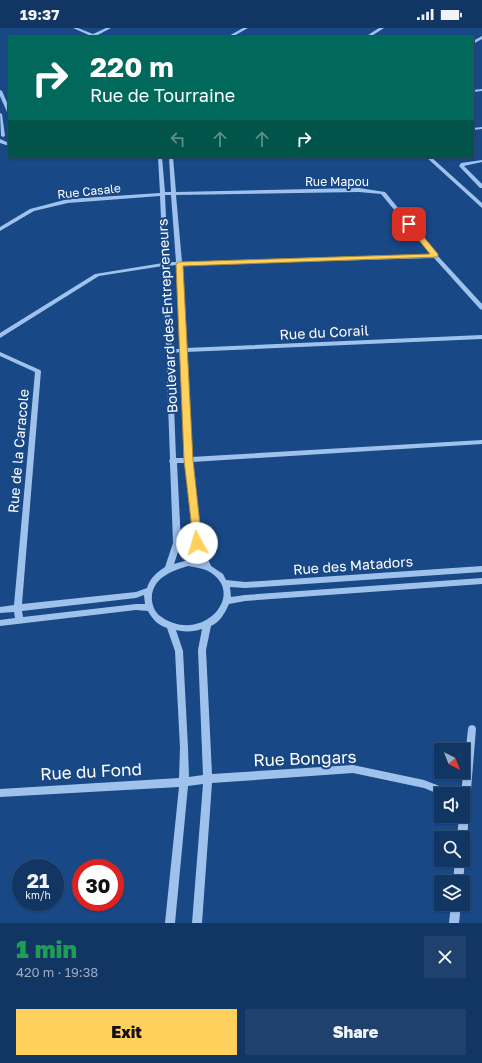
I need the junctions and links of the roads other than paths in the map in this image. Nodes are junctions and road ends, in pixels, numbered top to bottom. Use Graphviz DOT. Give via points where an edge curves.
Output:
graph roads {
  1 [pos="75,28"];
  2 [pos="109,28"];
  3 [pos="246,28"];
  4 [pos="382,28"];
  5 [pos="93,36"];
  6 [pos="231,36"];
  7 [pos="369,36"];
  8 [pos="0,91"];
  9 [pos="8,110"];
  10 [pos="0,114"];
  11 [pos="8,133"];
  12 [pos="1,138"];
  13 [pos="8,145"];
  14 [pos="160,158"];
  15 [pos="171,158"];
  16 [pos="429,158"];
  17 [pos="482,161"];
  18 [pos="482,187"];
  19 [pos="162,194"];
  20 [pos="174,194"];
  21 [pos="482,206"];
  22 [pos="0,228"];
  23 [pos="435,256"];
  24 [pos="166,264"];
  25 [pos="179,264"];
  26 [pos="482,308"];
  27 [pos="0,336"];
  28 [pos="482,337"];
  29 [pos="182,350"];
  30 [pos="168,351"];
  31 [pos="0,354"];
  32 [pos="482,442"];
  33 [pos="188,460"];
  34 [pos="172,461"];
  35 [pos="208,567"];
  36 [pos="169,568"];
  37 [pos="482,569"];
  38 [pos="482,581"];
  39 [pos="226,583"];
  40 [pos="149,590"];
  41 [pos="227,601"];
  42 [pos="18,608"];
  43 [pos="150,608"];
  44 [pos="0,610"];
  45 [pos="19,621"];
  46 [pos="0,623"];
  47 [pos="207,624"];
  48 [pos="170,626"];
  49 [pos="472,729"];
  50 [pos="208,778"];
  51 [pos="184,782"];
  52 [pos="465,787"];
  53 [pos="434,788"];
  54 [pos="0,793"];
  55 [pos="455,911"];
  56 [pos="170,923"];
  57 [pos="197,923"];
  58 [pos="454,923"];
  1 -- 5 [label="street"];
  2 -- 5 [label="street"];
  3 -- 6 [label="street"];
  4 -- 7 [label="street"];
  8 -- 9 [label="street"];
  10 -- 12 [label="street"];
  11 -- 12 [label="street"];
  12 -- 13 [label="street" via="2,142"];
  14 -- 19 [label="street, Boulevard des Entrepreneurs"];
  15 -- 20 [label="street, Boulevard des Entrepreneurs"];
  16 -- 21 [label="street"];
  17 -- 18 [label="street" via="461,166"];
  19 -- 20 [label="street, Rue Mapou"];
  19 -- 22 [label="street, Rue Casale" via="68,201 32,210"];
  19 -- 24 [label="street, Boulevard des Entrepreneurs"];
  20 -- 23 [label="street, Rue Mapou" via="358,190 383,193"];
  20 -- 25 [label="street, Boulevard des Entrepreneurs"];
  23 -- 25 [label="street"];
  23 -- 26 [label="street, Rue Mapou"];
  24 -- 25 [label="street"];
  24 -- 27 [label="street" via="97,275"];
  24 -- 30 [label="street, Boulevard des Entrepreneurs"];
  25 -- 29 [label="street, Boulevard des Entrepreneurs"];
  28 -- 29 [label="street, Rue du Corail"];
  29 -- 30 [label="street, Rue du Corail"];
  29 -- 33 [label="street, Boulevard des Entrepreneurs"];
  30 -- 34 [label="street, Boulevard des Entrepreneurs"];
  31 -- 42 [label="street, Rue de la Caracole" via="38,371"];
  32 -- 33 [label="street"];
  33 -- 34 [label="street"];
  33 -- 35 [label="street, Boulevard des Entrepreneurs" via="197,543"];
  34 -- 36 [label="street, Boulevard des Entrepreneurs" via="177,543"];
  35 -- 36 [label="street" via="188,563"];
  35 -- 39 [label="street"];
  36 -- 40 [label="street" via="158,575"];
  37 -- 39 [label="street, Rue des Matadors" via="244,585"];
  38 -- 41 [label="street, Rue des Matadors"];
  39 -- 41 [label="street"];
  40 -- 42 [label="street" via="136,595"];
  40 -- 43 [label="street"];
  41 -- 47 [label="street" via="220,614"];
  42 -- 44 [label="street"];
  42 -- 45 [label="street, Rue de la Caracole"];
  43 -- 45 [label="street" via="136,607"];
  43 -- 48 [label="street" via="160,620"];
  45 -- 46 [label="street"];
  47 -- 48 [label="street" via="188,629"];
  47 -- 50 [label="street" via="202,650"];
  48 -- 51 [label="street" via="179,651"];
  49 -- 52 [label="street"];
  50 -- 51 [label="street, Rue Bongars"];
  50 -- 53 [label="street, Rue Bongars" via="352,769"];
  50 -- 57 [label="street"];
  51 -- 54 [label="street, Rue du Fond"];
  51 -- 56 [label="street"];
  55 -- 58 [label="street"];
}
